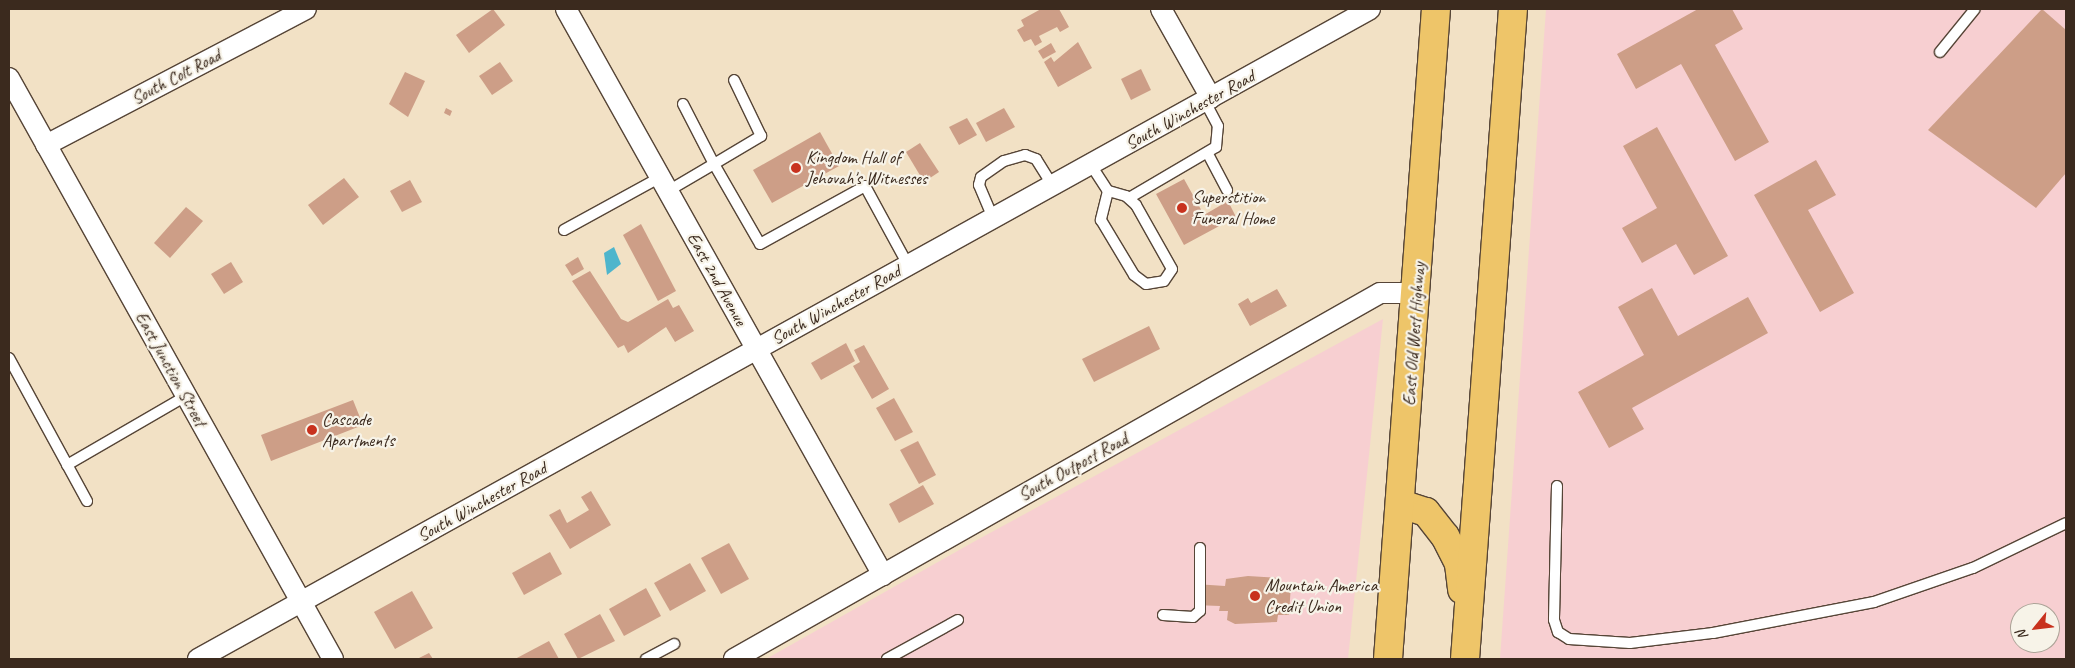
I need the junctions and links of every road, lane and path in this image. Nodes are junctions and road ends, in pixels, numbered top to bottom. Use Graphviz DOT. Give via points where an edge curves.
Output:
graph roads {
  1 [pos="306,9"];
  2 [pos="566,9"];
  3 [pos="1162,9"];
  4 [pos="1370,9"];
  5 [pos="1436,9"];
  6 [pos="1513,9"];
  7 [pos="1973,11"];
  8 [pos="1940,52"];
  9 [pos="9,78"];
  10 [pos="734,80"];
  11 [pos="1208,100"];
  12 [pos="683,104"];
  13 [pos="46,145"];
  14 [pos="1208,154"];
  15 [pos="714,164"];
  16 [pos="1091,165"];
  17 [pos="664,184"];
  18 [pos="1052,186"];
  19 [pos="1227,190"];
  20 [pos="1108,191"];
  21 [pos="1129,198"];
  22 [pos="993,218"];
  23 [pos="564,230"];
  24 [pos="908,265"];
  25 [pos="1418,293"];
  26 [pos="757,349"];
  27 [pos="9,358"];
  28 [pos="186,396"];
  29 [pos="67,465"];
  30 [pos="1557,486"];
  31 [pos="87,501"];
  32 [pos="1401,504"];
  33 [pos="2066,523"];
  34 [pos="1200,548"];
  35 [pos="883,575"];
  36 [pos="301,602"];
  37 [pos="1163,615"];
  38 [pos="958,620"];
  39 [pos="674,644"];
  40 [pos="1466,649"];
  41 [pos="198,659"];
  42 [pos="333,659"];
  43 [pos="646,659"];
  44 [pos="734,659"];
  45 [pos="887,659"];
  46 [pos="1388,659"];
  1 -- 13 [label="street, South Colt Road"];
  2 -- 17 [label="street, East 2nd Avenue"];
  3 -- 11 [label="street"];
  4 -- 11 [label="street, South Winchester Road"];
  5 -- 25 [label="main road, East Old West Highway"];
  6 -- 40 [label="main road"];
  7 -- 8 [label="lane"];
  9 -- 13 [label="street, East Junction Street"];
  10 -- 15 [label="lane" via="761,136"];
  11 -- 14 [label="lane" via="1220,135"];
  11 -- 16 [label="street, South Winchester Road"];
  12 -- 15 [label="lane"];
  13 -- 28 [label="street, East Junction Street"];
  14 -- 19 [label="lane"];
  14 -- 21 [label="lane"];
  15 -- 17 [label="lane"];
  15 -- 24 [label="lane" via="760,244 864,186"];
  16 -- 18 [label="street, South Winchester Road"];
  16 -- 20 [label="lane"];
  17 -- 23 [label="lane"];
  17 -- 26 [label="street, East 2nd Avenue"];
  18 -- 22 [label="street, South Winchester Road"];
  18 -- 22 [label="lane" via="1036,159 1025,155 1004,161 981,177 978,186"];
  20 -- 21 [label="lane"];
  20 -- 21 [label="lane" via="1101,220 1134,275 1155,285 1171,276 1172,269"];
  22 -- 24 [label="street, South Winchester Road"];
  24 -- 26 [label="street, South Winchester Road"];
  25 -- 32 [label="main road, East Old West Highway"];
  25 -- 35 [label="street, South Outpost Road" via="1380,293"];
  26 -- 35 [label="street, East 2nd Avenue"];
  26 -- 36 [label="street, South Winchester Road"];
  27 -- 29 [label="lane"];
  28 -- 29 [label="lane"];
  28 -- 36 [label="street, East Junction Street"];
  29 -- 31 [label="lane"];
  30 -- 33 [label="lane" via="1554,620 1558,632 1569,640 1630,642 1713,633 1874,602 1973,568"];
  32 -- 40 [label="main road" via="1416,505 1426,512 1453,550 1459,564"];
  32 -- 46 [label="main road, East Old West Highway"];
  34 -- 37 [label="lane" via="1200,611 1193,616"];
  35 -- 44 [label="street, South Outpost Road"];
  36 -- 41 [label="street, South Winchester Road"];
  36 -- 42 [label="street, East Junction Street"];
  38 -- 45 [label="lane"];
  39 -- 43 [label="lane"];
}
